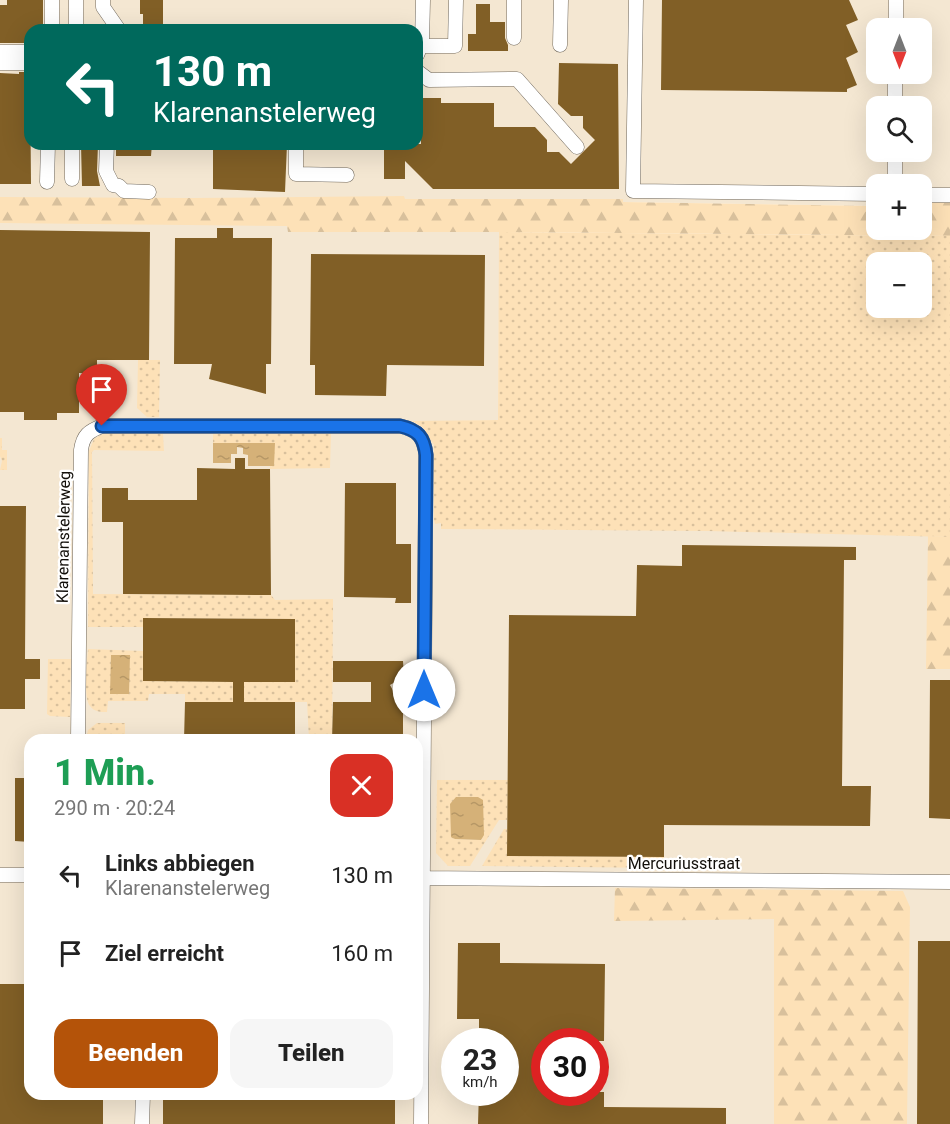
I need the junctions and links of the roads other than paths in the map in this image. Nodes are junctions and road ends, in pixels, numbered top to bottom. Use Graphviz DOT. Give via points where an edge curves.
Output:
graph roads {
  1 [pos="52,0"];
  2 [pos="76,0"];
  3 [pos="103,0"];
  4 [pos="423,0"];
  5 [pos="456,0"];
  6 [pos="514,0"];
  7 [pos="561,0"];
  8 [pos="636,0"];
  9 [pos="896,0"];
  10 [pos="896,18"];
  11 [pos="52,24"];
  12 [pos="76,24"];
  13 [pos="115,24"];
  14 [pos="421,24"];
  15 [pos="514,38"];
  16 [pos="560,45"];
  17 [pos="423,50"];
  18 [pos="0,52"];
  19 [pos="24,52"];
  20 [pos="0,63"];
  21 [pos="24,63"];
  22 [pos="423,76"];
  23 [pos="577,147"];
  24 [pos="48,150"];
  25 [pos="72,150"];
  26 [pos="106,150"];
  27 [pos="296,150"];
  28 [pos="347,175"];
  29 [pos="72,179"];
  30 [pos="47,182"];
  31 [pos="149,192"];
  32 [pos="866,194"];
  33 [pos="932,195"];
  34 [pos="950,195"];
  35 [pos="78,734"];
  36 [pos="422,734"];
  37 [pos="0,875"];
  38 [pos="24,875"];
  39 [pos="423,878"];
  40 [pos="950,882"];
  41 [pos="143,1100"];
  42 [pos="421,1100"];
  43 [pos="142,1124"];
  44 [pos="421,1124"];
  1 -- 11 [label="street"];
  2 -- 12 [label="street"];
  3 -- 13 [label="street" via="103,7"];
  4 -- 14 [label="street"];
  5 -- 17 [label="street" via="455,46"];
  6 -- 15 [label="street"];
  7 -- 16 [label="street"];
  8 -- 32 [label="street" via="633,191"];
  9 -- 10 [label="street"];
  18 -- 19 [label="street"];
  20 -- 21 [label="street"];
  22 -- 23 [label="street" via="429,80 517,79"];
  24 -- 30 [label="street"];
  25 -- 29 [label="street"];
  26 -- 31 [label="street" via="106,171 113,185 124,191"];
  27 -- 28 [label="street" via="296,174"];
  33 -- 34 [label="street"];
  35 -- 36 [label="street, Klarenanstelerweg" via="81,450 85,435 102,426 400,426 412,429 423,439 426,455"];
  37 -- 38 [label="street"];
  39 -- 40 [label="street, Mercuriusstraat"];
  41 -- 43 [label="street"];
  42 -- 44 [label="street"];
}
